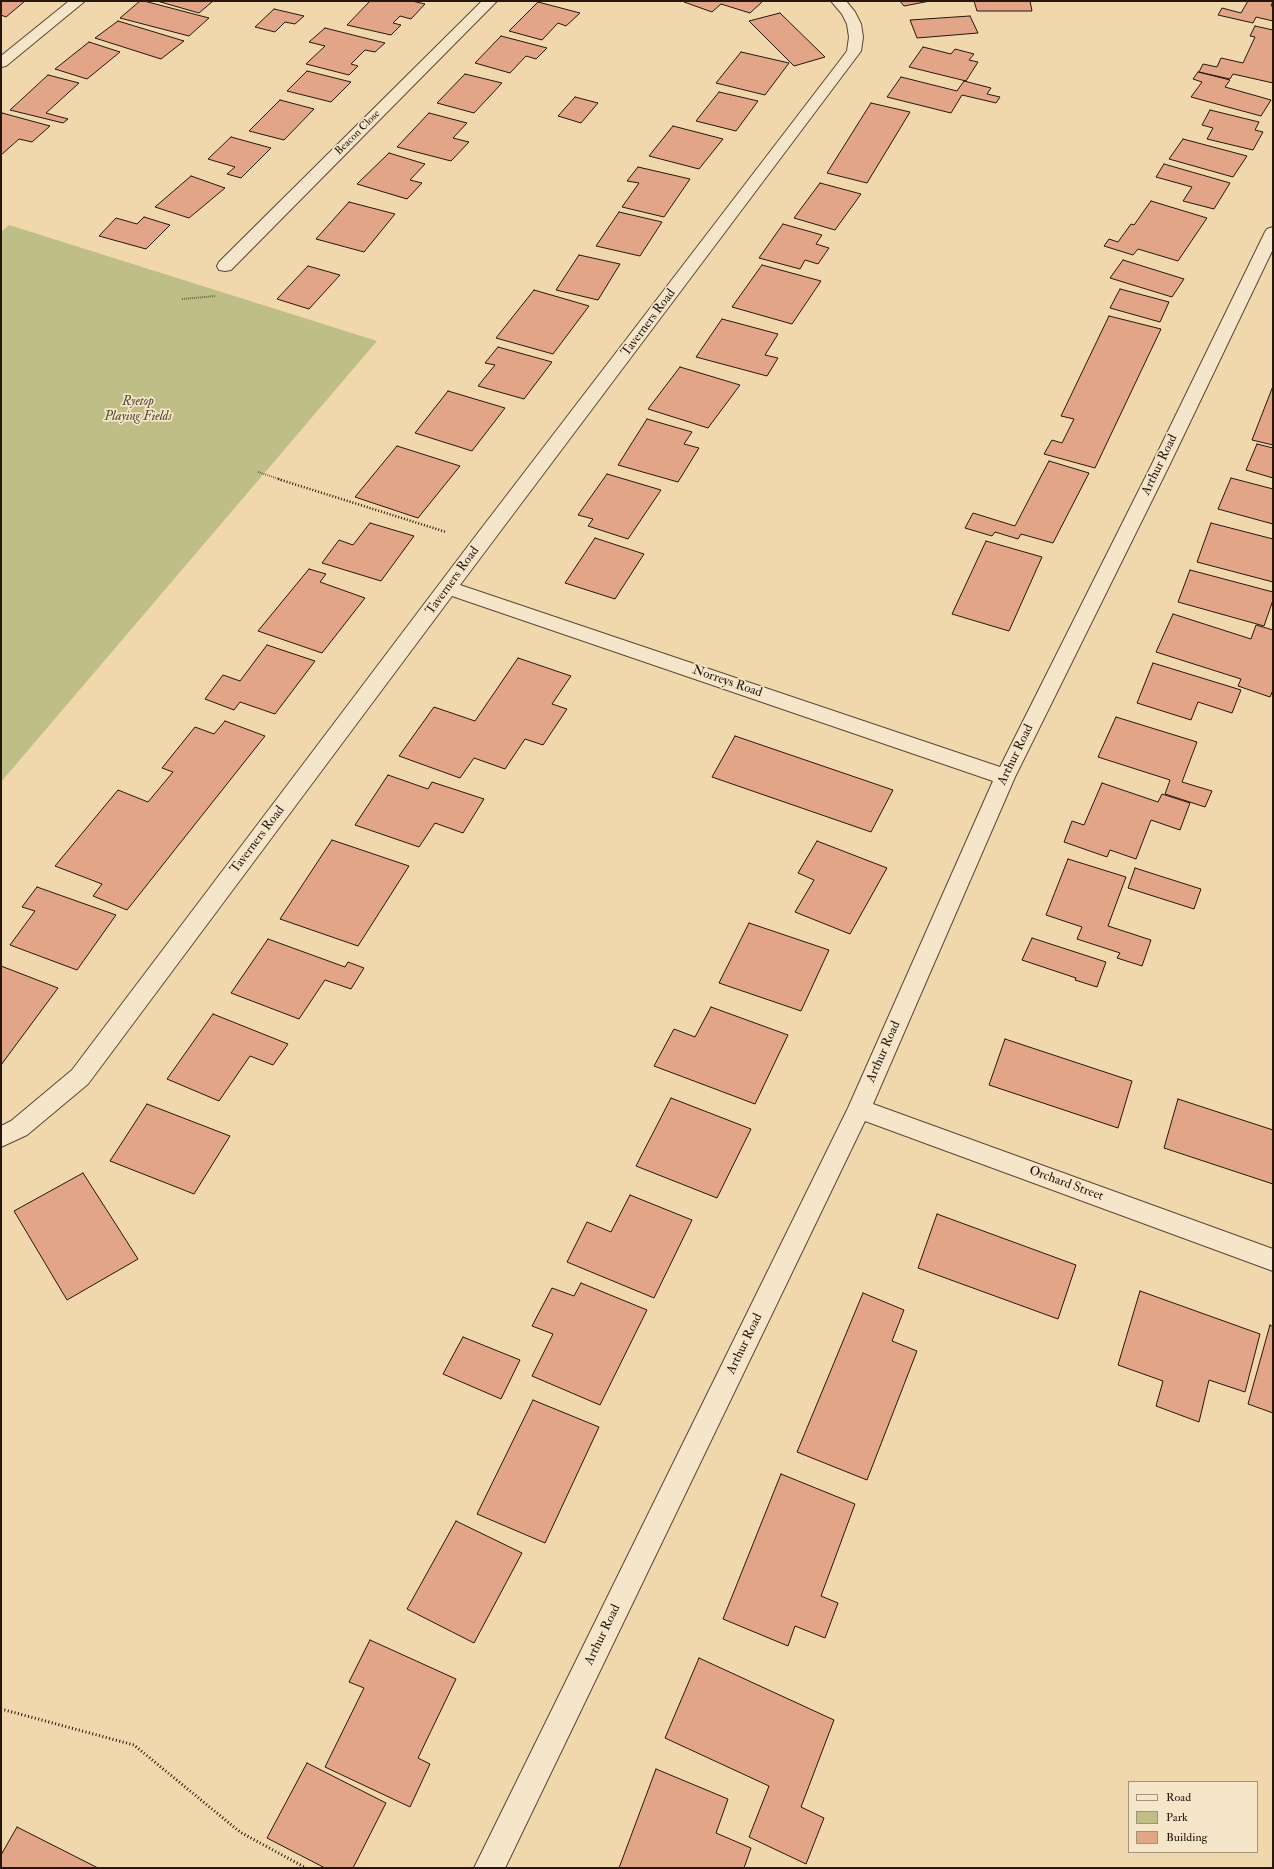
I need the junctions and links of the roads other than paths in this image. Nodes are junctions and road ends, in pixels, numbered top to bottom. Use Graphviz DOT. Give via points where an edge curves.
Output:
graph roads {
  1 [pos="78,1"];
  2 [pos="490,1"];
  3 [pos="838,1"];
  4 [pos="1,63"];
  5 [pos="1273,232"];
  6 [pos="225,266"];
  7 [pos="449,588"];
  8 [pos="1005,777"];
  9 [pos="859,1109"];
  10 [pos="1,1137"];
  11 [pos="1273,1260"];
  12 [pos="489,1868"];
  1 -- 4 [label="street"];
  2 -- 6 [label="street, Beacon Close"];
  3 -- 7 [label="street, Taverners Road" via="854,24 854,51"];
  5 -- 8 [label="street, Arthur Road"];
  7 -- 8 [label="street, Norreys Road"];
  7 -- 10 [label="street, Taverners Road" via="80,1077 19,1128"];
  8 -- 9 [label="street, Arthur Road"];
  9 -- 11 [label="street, Orchard Street"];
  9 -- 12 [label="street, Arthur Road"];
}
